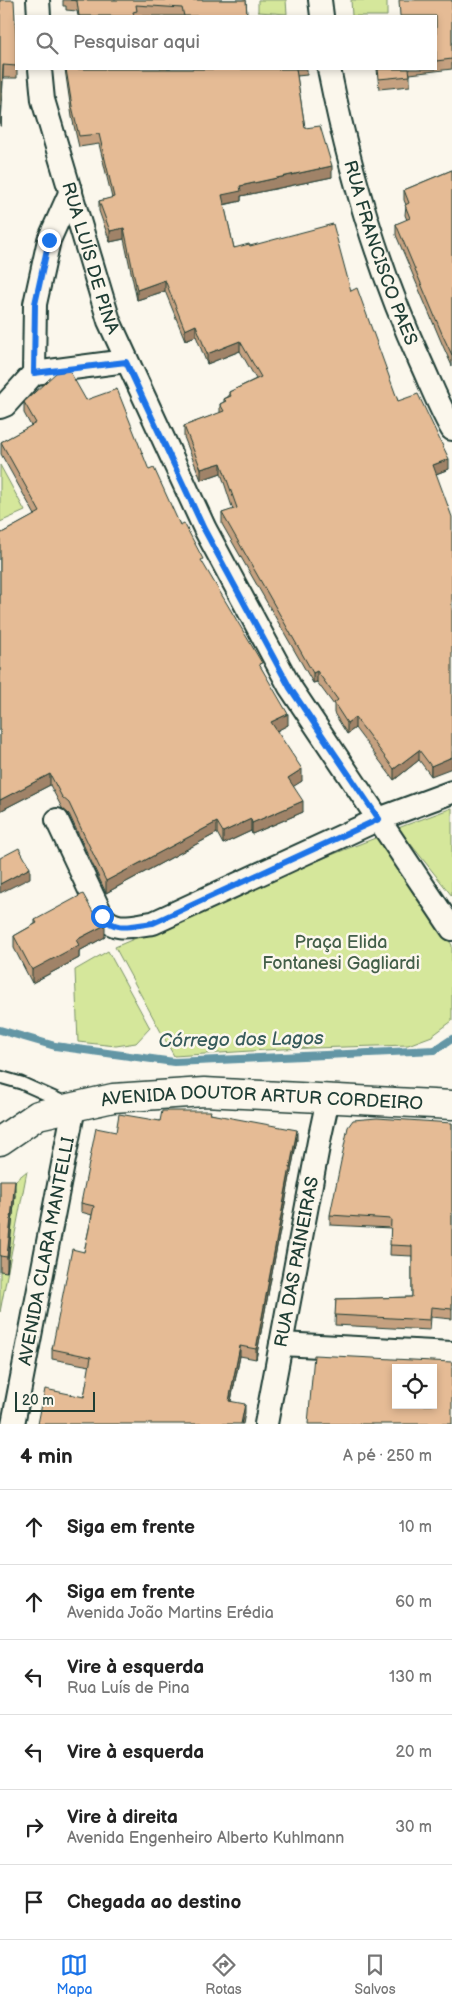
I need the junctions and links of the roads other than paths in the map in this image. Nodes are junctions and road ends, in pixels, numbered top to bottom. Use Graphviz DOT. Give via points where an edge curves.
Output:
graph roads {
  1 [pos="38,0"];
  2 [pos="320,0"];
  3 [pos="39,15"];
  4 [pos="322,15"];
  5 [pos="40,70"];
  6 [pos="329,70"];
  7 [pos="71,192"];
  8 [pos="126,362"];
  9 [pos="34,373"];
  10 [pos="0,408"];
  11 [pos="452,429"];
  12 [pos="452,792"];
  13 [pos="379,819"];
  14 [pos="57,820"];
  15 [pos="452,929"];
  16 [pos="0,1077"];
  17 [pos="328,1099"];
  18 [pos="452,1105"];
  19 [pos="74,1107"];
  20 [pos="0,1140"];
  21 [pos="281,1344"];
  22 [pos="452,1353"];
  23 [pos="13,1424"];
  24 [pos="266,1424"];
  1 -- 3 [label="street"];
  2 -- 4 [label="street"];
  5 -- 7 [label="street, RUA LUÍS DE PINA" via="43,100"];
  6 -- 11 [label="street, RUA FRANCISCO PAES" via="362,203 389,289"];
  7 -- 8 [label="street, RUA LUÍS DE PINA" via="109,321"];
  7 -- 9 [label="street" via="49,240 35,304"];
  8 -- 9 [label="street"];
  8 -- 13 [label="street, RUA LUÍS DE PINA" via="204,529 290,688"];
  9 -- 10 [label="street"];
  12 -- 13 [label="street"];
  13 -- 14 [label="street" via="153,923 121,927 109,925 102,916"];
  13 -- 15 [label="street, RUA LUÍS DE PINA"];
  16 -- 19 [label="lane"];
  17 -- 18 [label="street, AVENIDA DOUTOR ARTUR CORDEIRO"];
  17 -- 19 [label="street, AVENIDA DOUTOR ARTUR CORDEIRO" via="204,1092 113,1098"];
  17 -- 21 [label="street, RUA DAS PAINEIRAS"];
  19 -- 20 [label="street, AVENIDA DOUTOR ARTUR CORDEIRO" via="38,1115"];
  19 -- 23 [label="street, AVENIDA CLARA MANTELLI"];
  21 -- 22 [label="street"];
  21 -- 24 [label="street, RUA DAS PAINEIRAS"];
}
